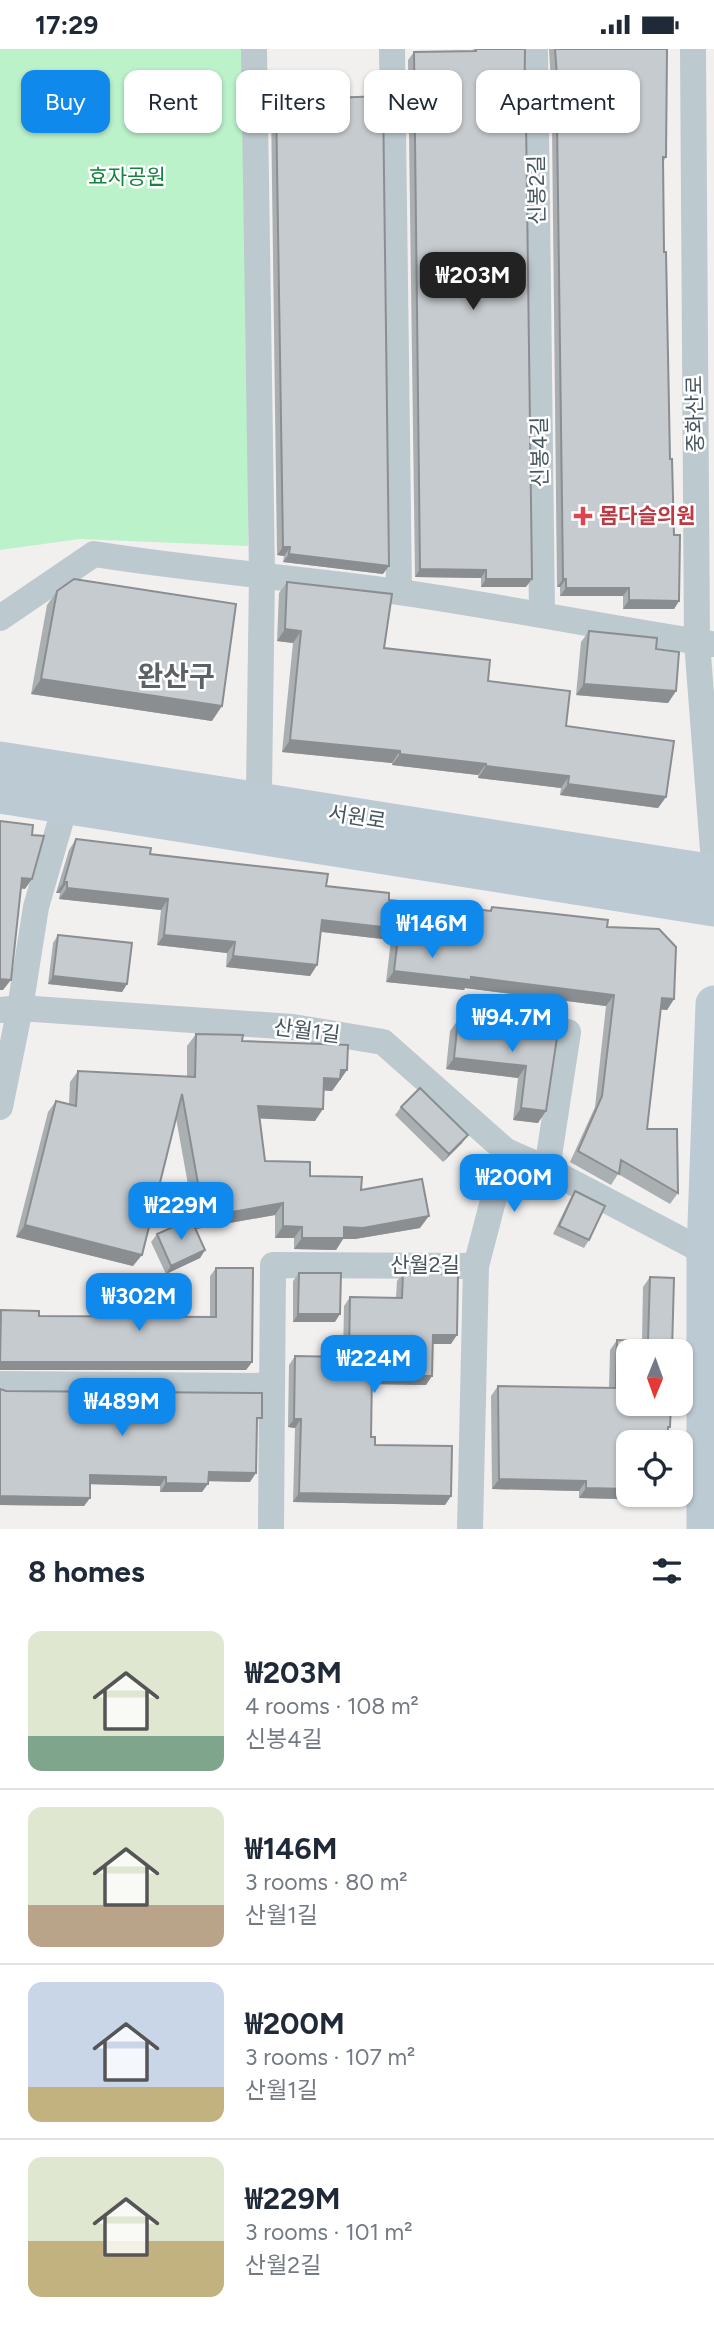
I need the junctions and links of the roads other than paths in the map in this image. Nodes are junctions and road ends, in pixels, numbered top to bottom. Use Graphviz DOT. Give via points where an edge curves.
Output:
graph roads {
  1 [pos="254,49"];
  2 [pos="392,49"];
  3 [pos="535,49"];
  4 [pos="693,49"];
  5 [pos="538,290"];
  6 [pos="704,342"];
  7 [pos="262,575"];
  8 [pos="399,592"];
  9 [pos="542,614"];
  10 [pos="0,618"];
  11 [pos="706,643"];
  12 [pos="0,760"];
  13 [pos="259,788"];
  14 [pos="0,795"];
  15 [pos="65,806"];
  16 [pos="714,863"];
  17 [pos="714,873"];
  18 [pos="714,908"];
  19 [pos="714,1004"];
  20 [pos="10,1009"];
  21 [pos="568,1032"];
  22 [pos="0,1107"];
  23 [pos="506,1151"];
  24 [pos="547,1169"];
  25 [pos="709,1254"];
  26 [pos="476,1266"];
  27 [pos="0,1384"];
  28 [pos="272,1386"];
  29 [pos="271,1529"];
  30 [pos="470,1529"];
  31 [pos="705,1529"];
  1 -- 7 [label="street"];
  2 -- 8 [label="street"];
  3 -- 5 [label="street, 신봉2길"];
  4 -- 6 [label="street, 중화산로"];
  5 -- 9 [label="street, 신봉4길"];
  6 -- 11 [label="street, 중화산로"];
  7 -- 8 [label="street"];
  7 -- 10 [label="street" via="94,554"];
  7 -- 13 [label="street"];
  8 -- 9 [label="street"];
  9 -- 11 [label="street"];
  11 -- 16 [label="street, 중화산로"];
  12 -- 17 [label="street, 서원로"];
  14 -- 15 [label="street, 서원로"];
  15 -- 18 [label="street, 서원로"];
  15 -- 20 [label="street"];
  19 -- 25 [label="street"];
  20 -- 22 [label="street"];
  20 -- 23 [label="street, 산월1길" via="293,1027 383,1042"];
  21 -- 24 [label="street"];
  23 -- 24 [label="street, 산월1길"];
  23 -- 26 [label="street"];
  24 -- 25 [label="street, 산월1길"];
  25 -- 31 [label="street"];
  26 -- 28 [label="street, 산월2길" via="273,1265"];
  26 -- 30 [label="street, 산월2길"];
  27 -- 28 [label="street"];
  28 -- 29 [label="street, 산월2길"];
}
